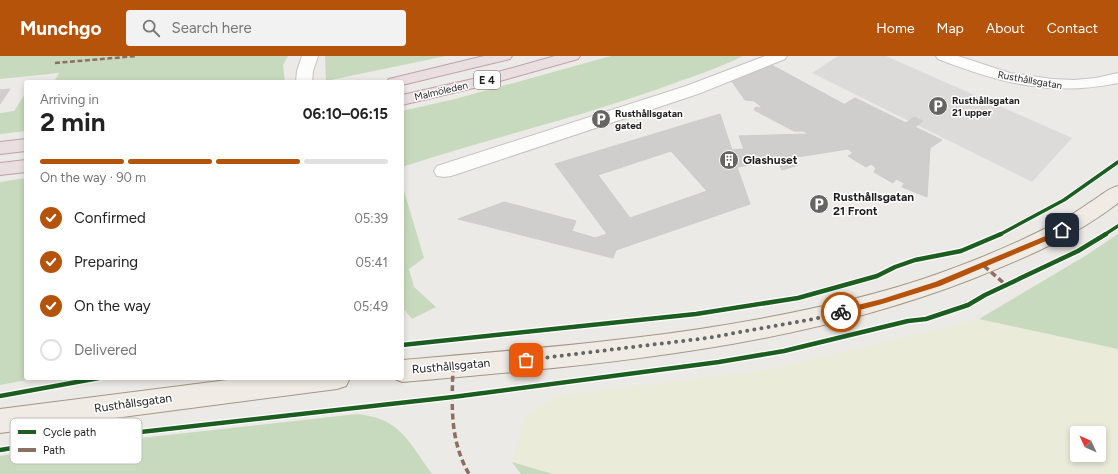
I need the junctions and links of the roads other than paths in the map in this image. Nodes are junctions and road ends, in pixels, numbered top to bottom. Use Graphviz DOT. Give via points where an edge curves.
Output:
graph roads {
  1 [pos="310,56"];
  2 [pos="504,56"];
  3 [pos="572,56"];
  4 [pos="944,56"];
  5 [pos="773,59"];
  6 [pos="1118,78"];
  7 [pos="304,80"];
  8 [pos="403,80"];
  9 [pos="404,100"];
  10 [pos="24,145"];
  11 [pos="0,148"];
  12 [pos="24,166"];
  13 [pos="0,169"];
  14 [pos="444,171"];
  15 [pos="1118,193"];
  16 [pos="404,370"];
  17 [pos="321,380"];
  18 [pos="22,418"];
  19 [pos="10,420"];
  20 [pos="0,421"];
  1 -- 7 [label="street"];
  2 -- 8 [label="highway, Malmöleden / E 4"];
  3 -- 9 [label="highway, Malmöleden / E 4" via="476,83"];
  4 -- 6 [label="street, Rusthållsgatan" via="997,75 1054,85 1081,85"];
  5 -- 14 [label="street" via="692,90"];
  10 -- 11 [label="highway"];
  12 -- 13 [label="highway"];
  15 -- 16 [label="main road, Rusthållsgatan" via="1050,237 984,266 918,290 814,319 707,338 555,357"];
  17 -- 18 [label="main road, Rusthållsgatan"];
  19 -- 20 [label="main road, Rusthållsgatan"];
}
